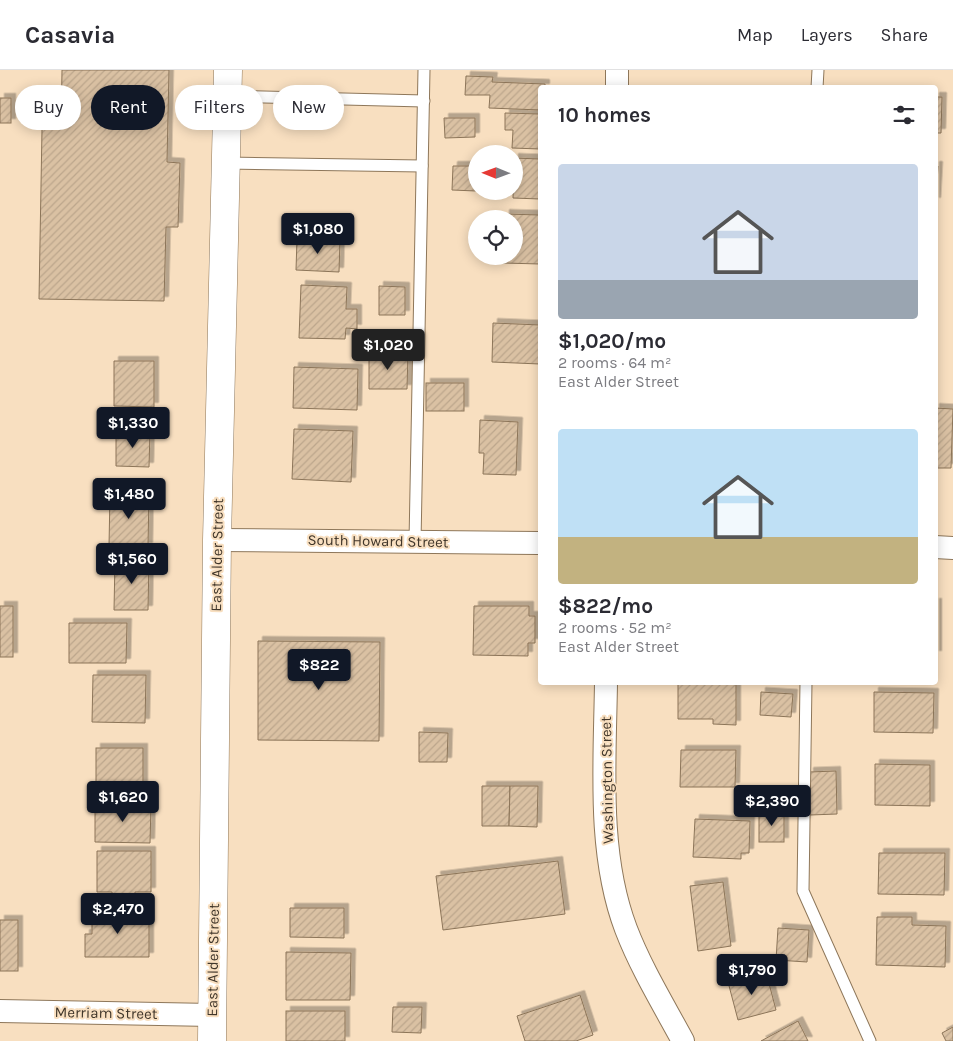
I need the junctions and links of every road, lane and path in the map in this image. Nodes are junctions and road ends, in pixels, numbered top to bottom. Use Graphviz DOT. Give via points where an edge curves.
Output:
graph roads {
  1 [pos="424,70"];
  2 [pos="617,70"];
  3 [pos="818,70"];
  4 [pos="228,83"];
  5 [pos="617,85"];
  6 [pos="817,85"];
  7 [pos="424,101"];
  8 [pos="226,163"];
  9 [pos="422,166"];
  10 [pos="217,540"];
  11 [pos="415,542"];
  12 [pos="538,543"];
  13 [pos="938,547"];
  14 [pos="953,548"];
  15 [pos="606,685"];
  16 [pos="806,685"];
  17 [pos="0,1011"];
  18 [pos="212,1028"];
  19 [pos="683,1041"];
  20 [pos="870,1041"];
  1 -- 7 [label="lane"];
  2 -- 5 [label="street"];
  3 -- 6 [label="lane"];
  4 -- 7 [label="lane"];
  4 -- 8 [label="main road, East Alder Street"];
  7 -- 9 [label="lane"];
  8 -- 9 [label="lane"];
  8 -- 10 [label="main road, East Alder Street"];
  9 -- 11 [label="lane"];
  10 -- 11 [label="street, South Howard Street"];
  10 -- 18 [label="main road, East Alder Street"];
  11 -- 12 [label="street, South Howard Street"];
  13 -- 14 [label="street"];
  15 -- 19 [label="street, Washington Street" via="605,815 616,895 638,958"];
  16 -- 20 [label="lane" via="804,891"];
  17 -- 18 [label="street, Merriam Street"];
}
